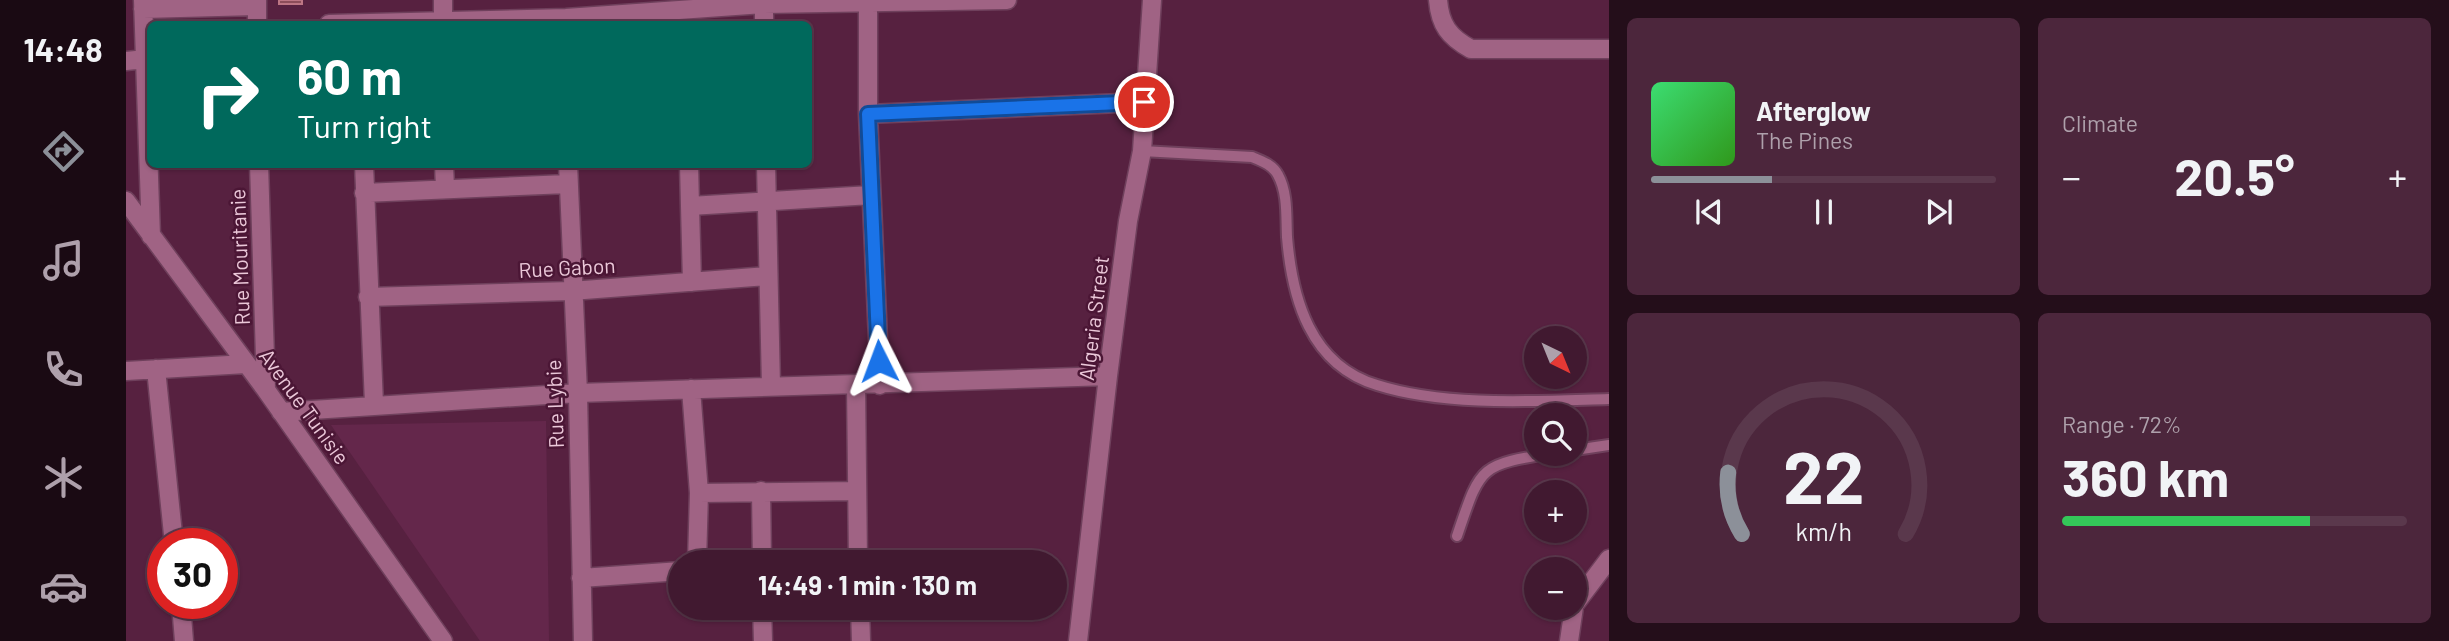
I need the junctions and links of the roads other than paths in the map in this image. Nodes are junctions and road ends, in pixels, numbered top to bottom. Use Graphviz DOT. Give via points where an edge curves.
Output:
graph roads {
  1 [pos="443,0"];
  2 [pos="1007,0"];
  3 [pos="1152,0"];
  4 [pos="1438,0"];
  5 [pos="948,1"];
  6 [pos="843,2"];
  7 [pos="868,2"];
  8 [pos="743,3"];
  9 [pos="143,4"];
  10 [pos="764,4"];
  11 [pos="257,10"];
  12 [pos="566,14"];
  13 [pos="443,21"];
  14 [pos="458,21"];
  15 [pos="764,21"];
  16 [pos="1609,48"];
  17 [pos="145,59"];
  18 [pos="126,61"];
  19 [pos="1144,102"];
  20 [pos="868,114"];
  21 [pos="147,118"];
  22 [pos="1142,151"];
  23 [pos="149,168"];
  24 [pos="259,168"];
  25 [pos="363,168"];
  26 [pos="444,168"];
  27 [pos="568,168"];
  28 [pos="689,168"];
  29 [pos="766,168"];
  30 [pos="568,184"];
  31 [pos="444,188"];
  32 [pos="364,193"];
  33 [pos="871,195"];
  34 [pos="126,201"];
  35 [pos="768,201"];
  36 [pos="690,206"];
  37 [pos="151,236"];
  38 [pos="768,276"];
  39 [pos="692,282"];
  40 [pos="571,291"];
  41 [pos="368,297"];
  42 [pos="246,364"];
  43 [pos="156,369"];
  44 [pos="126,371"];
  45 [pos="1108,376"];
  46 [pos="856,384"];
  47 [pos="880,385"];
  48 [pos="771,386"];
  49 [pos="691,389"];
  50 [pos="266,390"];
  51 [pos="578,393"];
  52 [pos="1609,399"];
  53 [pos="374,404"];
  54 [pos="281,411"];
  55 [pos="1609,445"];
  56 [pos="1587,448"];
  57 [pos="1524,457"];
  58 [pos="761,491"];
  59 [pos="856,491"];
  60 [pos="699,493"];
  61 [pos="172,528"];
  62 [pos="1457,536"];
  63 [pos="697,550"];
  64 [pos="762,550"];
  65 [pos="858,550"];
  66 [pos="1609,559"];
  67 [pos="668,572"];
  68 [pos="581,578"];
  69 [pos="1587,589"];
  70 [pos="182,619"];
  71 [pos="762,620"];
  72 [pos="860,620"];
  73 [pos="1572,620"];
  74 [pos="184,641"];
  75 [pos="443,641"];
  76 [pos="583,641"];
  77 [pos="762,641"];
  78 [pos="861,641"];
  79 [pos="1078,641"];
  80 [pos="1569,641"];
  1 -- 13 [label="street"];
  2 -- 5 [label="street"];
  3 -- 19 [label="street, Algeria Street"];
  4 -- 16 [label="street" via="1440,18 1453,39 1471,49"];
  5 -- 7 [label="street"];
  6 -- 7 [label="street"];
  6 -- 10 [label="street"];
  7 -- 20 [label="street"];
  8 -- 10 [label="street"];
  8 -- 12 [label="street"];
  9 -- 11 [label="street"];
  9 -- 17 [label="street"];
  10 -- 15 [label="street"];
  12 -- 14 [label="street"];
  17 -- 18 [label="street"];
  17 -- 21 [label="street"];
  19 -- 20 [label="street"];
  19 -- 22 [label="street, Algeria Street"];
  20 -- 33 [label="street"];
  22 -- 45 [label="street, Algeria Street"];
  22 -- 52 [label="lane" via="1252,157 1278,173 1298,306 1315,340 1341,368 1375,385 1462,398"];
  23 -- 37 [label="street"];
  24 -- 50 [label="street, Rue Mouritanie"];
  25 -- 32 [label="street"];
  26 -- 31 [label="street"];
  27 -- 30 [label="street, Rue Lybie"];
  28 -- 36 [label="street"];
  29 -- 35 [label="street"];
  30 -- 31 [label="street"];
  30 -- 40 [label="street, Rue Lybie"];
  31 -- 32 [label="street"];
  32 -- 41 [label="street"];
  33 -- 35 [label="street"];
  33 -- 47 [label="street"];
  34 -- 37 [label="street, Avenue Tunisie"];
  35 -- 36 [label="street"];
  35 -- 38 [label="street"];
  36 -- 39 [label="street"];
  37 -- 42 [label="street, Avenue Tunisie"];
  38 -- 39 [label="street, Rue Gabon"];
  38 -- 48 [label="street"];
  39 -- 40 [label="street, Rue Gabon"];
  40 -- 41 [label="street, Rue Gabon"];
  40 -- 51 [label="street, Rue Lybie"];
  41 -- 53 [label="street"];
  42 -- 43 [label="street"];
  42 -- 50 [label="street, Avenue Tunisie"];
  43 -- 44 [label="street"];
  43 -- 61 [label="street"];
  45 -- 47 [label="street"];
  45 -- 79 [label="street, Algeria Street"];
  46 -- 47 [label="street"];
  46 -- 48 [label="street"];
  46 -- 59 [label="street"];
  48 -- 49 [label="street"];
  49 -- 51 [label="street"];
  49 -- 60 [label="street"];
  50 -- 54 [label="street, Avenue Tunisie"];
  51 -- 53 [label="street"];
  51 -- 68 [label="street, Rue Lybie"];
  53 -- 54 [label="street"];
  54 -- 75 [label="street, Avenue Tunisie"];
  55 -- 56 [label="lane"];
  57 -- 62 [label="lane" via="1501,461 1483,471"];
  58 -- 59 [label="street"];
  58 -- 60 [label="street"];
  58 -- 64 [label="street"];
  59 -- 65 [label="street"];
  60 -- 63 [label="street"];
  66 -- 69 [label="street"];
  67 -- 68 [label="street"];
  68 -- 76 [label="street, Rue Lybie"];
  70 -- 74 [label="street"];
  71 -- 77 [label="street"];
  72 -- 78 [label="street"];
  73 -- 80 [label="street"];
}
